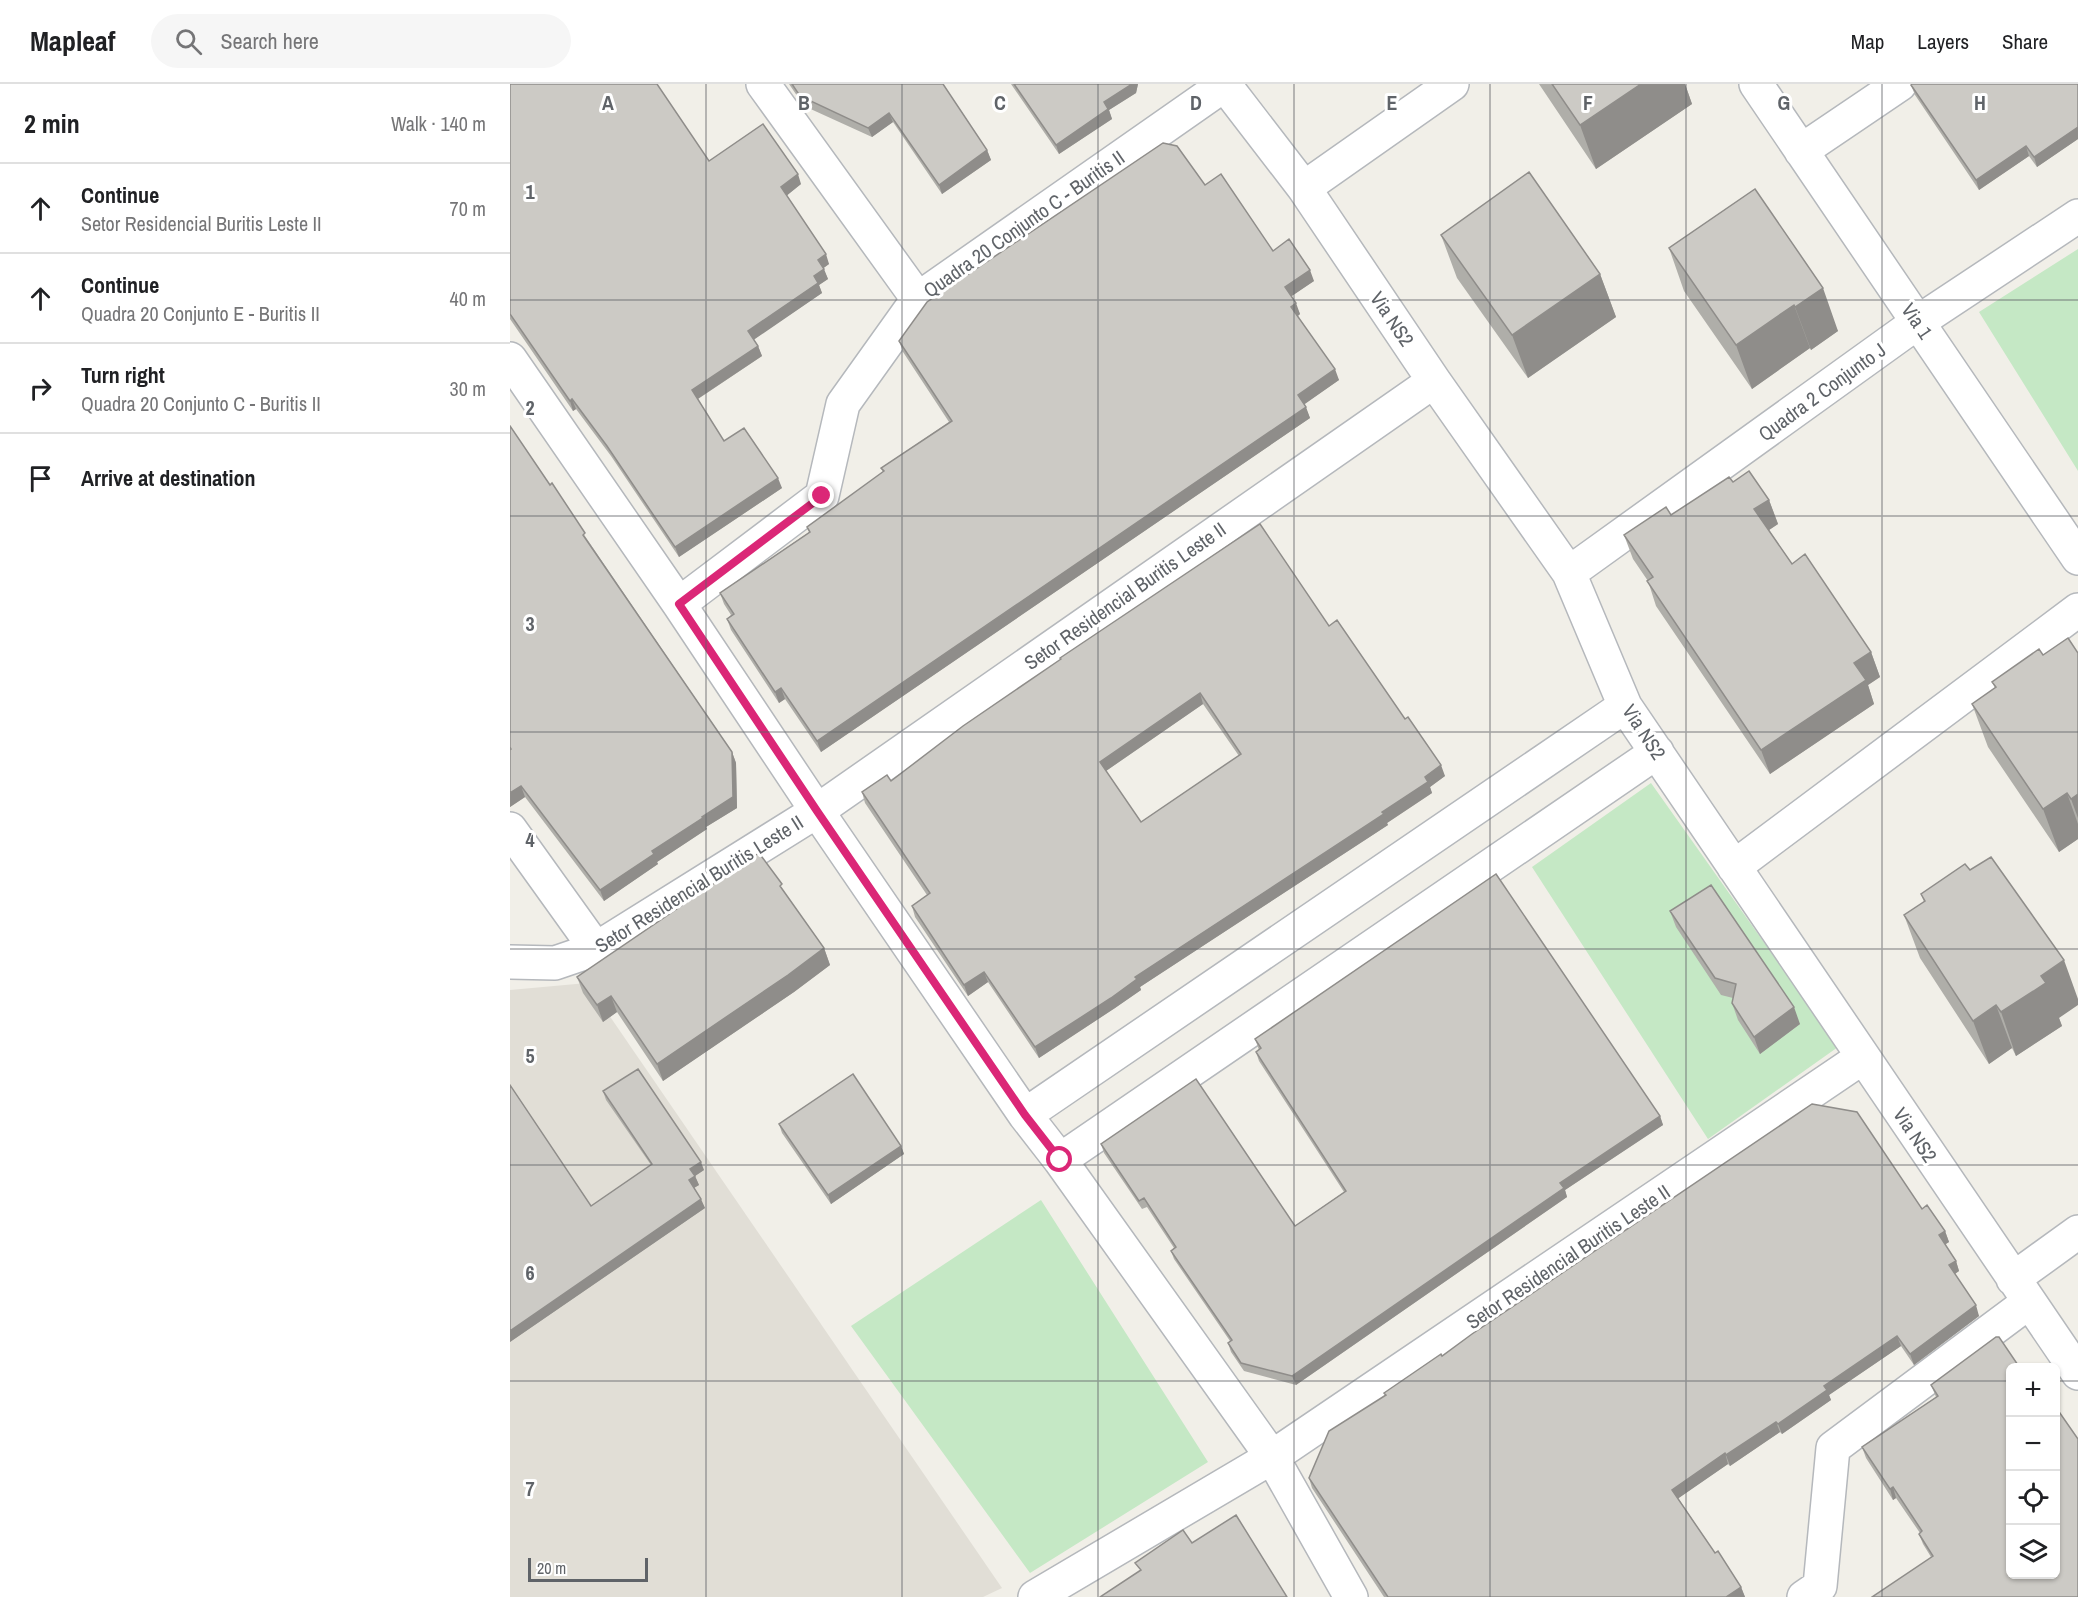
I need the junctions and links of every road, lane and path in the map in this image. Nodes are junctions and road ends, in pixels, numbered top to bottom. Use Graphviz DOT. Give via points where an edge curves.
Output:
graph roads {
  1 [pos="763,84"];
  2 [pos="1224,84"];
  3 [pos="1452,84"];
  4 [pos="1756,84"];
  5 [pos="1900,84"];
  6 [pos="1801,151"];
  7 [pos="1304,188"];
  8 [pos="2078,216"];
  9 [pos="918,299"];
  10 [pos="1918,322"];
  11 [pos="510,359"];
  12 [pos="1434,381"];
  13 [pos="2078,558"];
  14 [pos="1569,573"];
  15 [pos="679,604"];
  16 [pos="2078,610"];
  17 [pos="1625,706"];
  18 [pos="1657,752"];
  19 [pos="817,811"];
  20 [pos="510,829"];
  21 [pos="1734,867"];
  22 [pos="596,949"];
  23 [pos="510,962"];
  24 [pos="1863,1057"];
  25 [pos="1025,1115"];
  26 [pos="1060,1160"];
  27 [pos="2078,1232"];
  28 [pos="2021,1291"];
  29 [pos="2078,1373"];
  30 [pos="1272,1456"];
  31 [pos="1035,1597"];
  32 [pos="1351,1597"];
  33 [pos="1804,1597"];
  1 -- 9 [label="street"];
  2 -- 7 [label="street, Via NS2"];
  2 -- 9 [label="street, Quadra 20 Conjunto C - Buritis II"];
  3 -- 7 [label="street"];
  4 -- 6 [label="street, Via 1"];
  5 -- 6 [label="street"];
  6 -- 10 [label="street, Via 1"];
  7 -- 12 [label="street, Via NS2"];
  8 -- 10 [label="street, Quadra 2 Conjunto J"];
  9 -- 15 [label="street, Quadra 20 Conjunto C - Buritis II" via="843,404 822,496"];
  10 -- 13 [label="street, Via 1"];
  10 -- 14 [label="street, Quadra 2 Conjunto J"];
  11 -- 15 [label="street"];
  12 -- 14 [label="street, Via NS2"];
  12 -- 19 [label="street, Setor Residencial Buritis Leste II"];
  14 -- 17 [label="street, Via NS2"];
  15 -- 19 [label="street"];
  16 -- 21 [label="street"];
  17 -- 18 [label="street, Via NS2"];
  17 -- 25 [label="street"];
  18 -- 21 [label="street, Via NS2"];
  18 -- 26 [label="street"];
  19 -- 22 [label="street, Setor Residencial Buritis Leste II"];
  19 -- 25 [label="street, Setor Residencial Buritis Leste II"];
  20 -- 22 [label="street"];
  21 -- 24 [label="street, Via NS2"];
  22 -- 23 [label="street, Setor Residencial Buritis Leste II" via="555,963"];
  24 -- 28 [label="street, Via NS2"];
  24 -- 30 [label="street, Setor Residencial Buritis Leste II"];
  25 -- 26 [label="street, Setor Residencial Buritis Leste II"];
  26 -- 30 [label="street, Setor Residencial Buritis Leste II"];
  27 -- 28 [label="street"];
  28 -- 29 [label="street, Via NS2"];
  28 -- 33 [label="street" via="1833,1448 1820,1586"];
  30 -- 31 [label="street, Setor Residencial Buritis Leste II"];
  30 -- 32 [label="street"];
}
